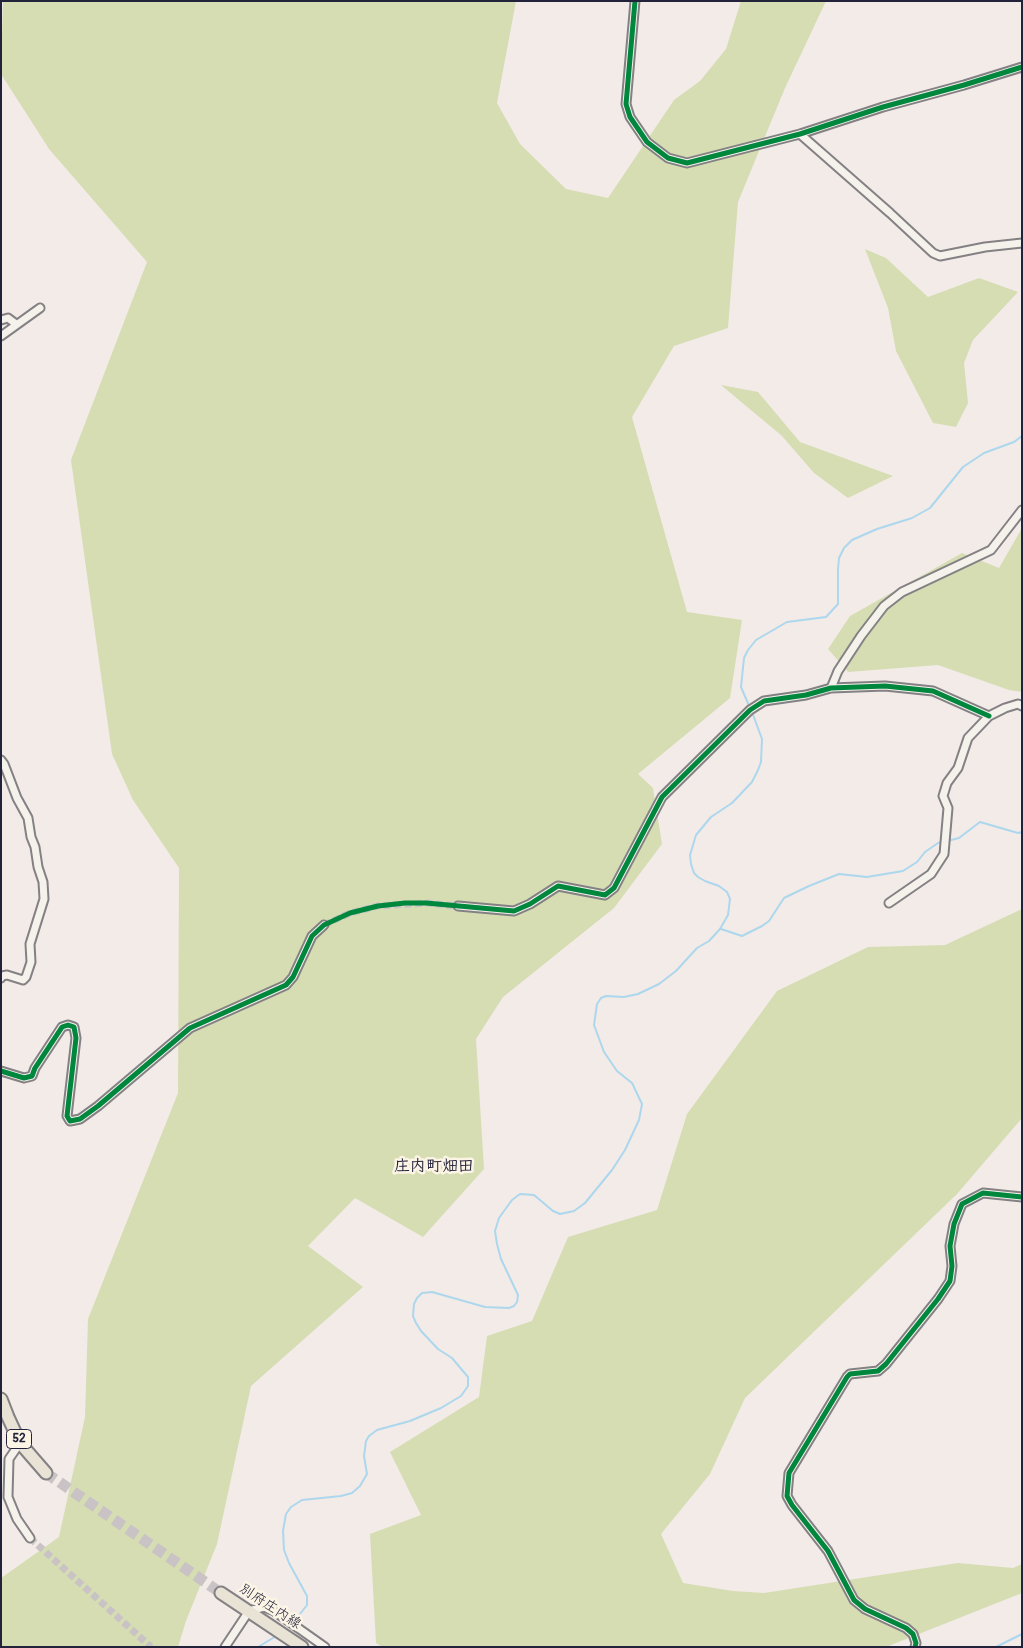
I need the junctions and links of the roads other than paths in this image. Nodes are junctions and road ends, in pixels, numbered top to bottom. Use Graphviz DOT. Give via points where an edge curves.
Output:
graph roads {
  1 [pos="635,1"];
  2 [pos="1022,67"];
  3 [pos="800,134"];
  4 [pos="1022,243"];
  5 [pos="40,308"];
  6 [pos="1,320"];
  7 [pos="16,324"];
  8 [pos="1,336"];
  9 [pos="1022,510"];
  10 [pos="831,688"];
  11 [pos="1022,706"];
  12 [pos="989,716"];
  13 [pos="1,760"];
  14 [pos="889,902"];
  15 [pos="458,906"];
  16 [pos="324,925"];
  17 [pos="1,978"];
  18 [pos="1,1071"];
  19 [pos="1022,1197"];
  20 [pos="1,1399"];
  21 [pos="20,1443"];
  22 [pos="46,1473"];
  23 [pos="30,1538"];
  24 [pos="220,1593"];
  25 [pos="250,1611"];
  26 [pos="225,1647"];
  27 [pos="302,1647"];
  28 [pos="325,1647"];
  29 [pos="915,1647"];
  1 -- 3 [label="street" via="626,104 630,117 647,142 668,158 687,163"];
  2 -- 3 [label="street"];
  3 -- 4 [label="street" via="933,253 940,256"];
  5 -- 7 [label="street"];
  6 -- 7 [label="street" via="8,318"];
  7 -- 8 [label="street"];
  9 -- 10 [label="street" via="990,550 909,588 884,606 838,671"];
  10 -- 12 [label="street" via="916,688"];
  10 -- 15 [label="street" via="764,701 750,710 662,797 614,888 605,895 558,886 514,911"];
  11 -- 12 [label="street" via="1018,704"];
  12 -- 14 [label="street" via="968,738 958,768 947,783 943,796 948,808 944,854 931,874"];
  13 -- 17 [label="street" via="28,818 44,899 30,944 31,962 26,976 23,980 7,975"];
  16 -- 18 [label="street" via="312,936 293,978 286,985 190,1028 80,1119 70,1121 67,1116 76,1038 74,1026 62,1027 32,1076 24,1078"];
  19 -- 29 [label="street" via="983,1193 962,1204 950,1246 950,1281 886,1364 875,1373 850,1374 789,1473 787,1496 828,1551 854,1600 865,1609 906,1628 913,1634"];
  20 -- 21 [label="main road, 52"];
  21 -- 22 [label="main road, 52"];
  21 -- 23 [label="street" via="9,1459 8,1497"];
  24 -- 25 [label="main road, 別府庄内線"];
  25 -- 26 [label="street"];
  25 -- 27 [label="main road, 別府庄内線"];
  25 -- 28 [label="street" via="264,1606 274,1610"];
}
